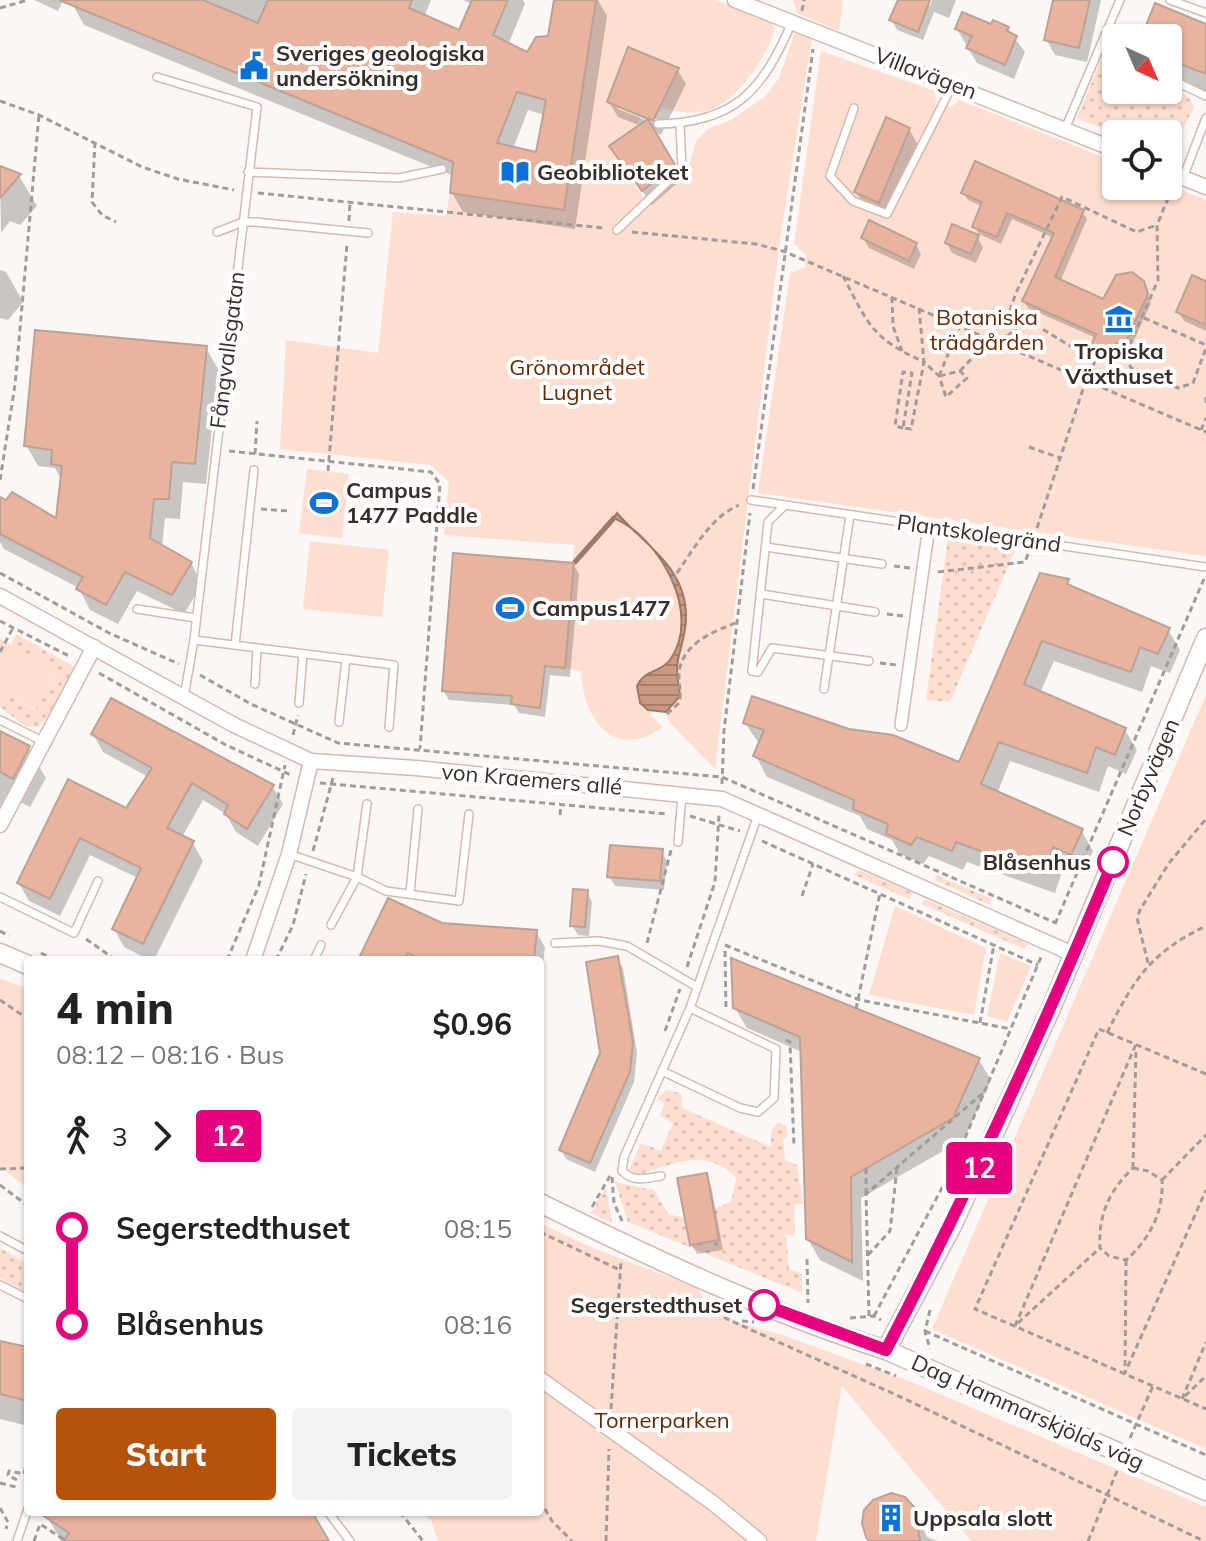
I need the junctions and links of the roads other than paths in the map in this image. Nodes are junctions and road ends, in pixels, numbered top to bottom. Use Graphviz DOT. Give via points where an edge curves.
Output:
graph roads {
  1 [pos="735,0"];
  2 [pos="784,0"];
  3 [pos="1120,0"];
  4 [pos="1170,0"];
  5 [pos="1194,4"];
  6 [pos="1206,13"];
  7 [pos="786,20"];
  8 [pos="1111,24"];
  9 [pos="1102,46"];
  10 [pos="157,77"];
  11 [pos="953,84"];
  12 [pos="1182,85"];
  13 [pos="1206,96"];
  14 [pos="854,108"];
  15 [pos="1206,118"];
  16 [pos="658,124"];
  17 [pos="680,124"];
  18 [pos="1065,129"];
  19 [pos="1102,144"];
  20 [pos="1182,164"];
  21 [pos="442,169"];
  22 [pos="248,172"];
  23 [pos="1182,177"];
  24 [pos="1206,187"];
  25 [pos="243,222"];
  26 [pos="617,230"];
  27 [pos="217,232"];
  28 [pos="368,233"];
  29 [pos="254,470"];
  30 [pos="751,500"];
  31 [pos="785,505"];
  32 [pos="850,515"];
  33 [pos="929,526"];
  34 [pos="766,547"];
  35 [pos="844,558"];
  36 [pos="882,564"];
  37 [pos="1206,567"];
  38 [pos="761,594"];
  39 [pos="0,596"];
  40 [pos="837,606"];
  41 [pos="137,609"];
  42 [pos="875,612"];
  43 [pos="196,618"];
  44 [pos="1206,638"];
  45 [pos="194,640"];
  46 [pos="235,645"];
  47 [pos="94,647"];
  48 [pos="257,648"];
  49 [pos="303,654"];
  50 [pos="829,655"];
  51 [pos="346,659"];
  52 [pos="869,661"];
  53 [pos="255,684"];
  54 [pos="824,689"];
  55 [pos="184,697"];
  56 [pos="299,703"];
  57 [pos="0,720"];
  58 [pos="339,722"];
  59 [pos="901,725"];
  60 [pos="389,727"];
  61 [pos="44,742"];
  62 [pos="311,761"];
  63 [pos="683,794"];
  64 [pos="367,804"];
  65 [pos="418,809"];
  66 [pos="469,814"];
  67 [pos="758,815"];
  68 [pos="0,825"];
  69 [pos="678,842"];
  70 [pos="289,854"];
  71 [pos="357,877"];
  72 [pos="98,881"];
  73 [pos="410,893"];
  74 [pos="0,897"];
  75 [pos="331,925"];
  76 [pos="555,943"];
  77 [pos="321,945"];
  78 [pos="0,953"];
  79 [pos="1073,954"];
  80 [pos="254,956"];
  81 [pos="316,956"];
  82 [pos="24,963"];
  83 [pos="697,987"];
  84 [pos="690,1008"];
  85 [pos="662,1071"];
  86 [pos="661,1176"];
  87 [pos="544,1205"];
  88 [pos="0,1236"];
  89 [pos="24,1249"];
  90 [pos="0,1285"];
  91 [pos="24,1297"];
  92 [pos="886,1350"];
  93 [pos="544,1382"];
  94 [pos="1206,1491"];
  95 [pos="26,1516"];
  96 [pos="331,1516"];
  97 [pos="17,1541"];
  98 [pos="350,1541"];
  99 [pos="759,1541"];
  1 -- 7 [label="street, Villavägen"];
  2 -- 7 [label="street"];
  3 -- 8 [label="lane"];
  4 -- 5 [label="lane"];
  5 -- 6 [label="lane"];
  7 -- 11 [label="street, Villavägen"];
  7 -- 17 [label="lane" via="774,61 744,97 716,115"];
  9 -- 18 [label="lane"];
  10 -- 22 [label="lane, Fångvallsgatan" via="257,107"];
  11 -- 14 [label="lane" via="887,214 853,201 830,176"];
  11 -- 18 [label="street, Villavägen"];
  12 -- 13 [label="lane"];
  15 -- 20 [label="lane"];
  16 -- 17 [label="lane"];
  17 -- 26 [label="lane" via="682,168"];
  18 -- 19 [label="street, Villavägen"];
  21 -- 22 [label="lane" via="399,178"];
  22 -- 25 [label="lane, Fångvallsgatan"];
  23 -- 24 [label="street"];
  25 -- 27 [label="lane"];
  25 -- 28 [label="lane"];
  25 -- 43 [label="lane, Fångvallsgatan"];
  29 -- 46 [label="lane"];
  30 -- 31 [label="lane, Plantskolegränd"];
  31 -- 32 [label="lane, Plantskolegränd"];
  31 -- 34 [label="lane" via="768,522"];
  32 -- 33 [label="lane, Plantskolegränd"];
  32 -- 35 [label="lane"];
  33 -- 37 [label="lane, Plantskolegränd"];
  33 -- 59 [label="street"];
  34 -- 35 [label="lane"];
  34 -- 38 [label="lane"];
  35 -- 36 [label="lane"];
  35 -- 40 [label="lane"];
  38 -- 40 [label="lane"];
  38 -- 50 [label="lane" via="752,671 758,672 772,648"];
  39 -- 47 [label="street, von Kraemers allé"];
  40 -- 42 [label="lane"];
  40 -- 50 [label="lane"];
  41 -- 43 [label="lane"];
  43 -- 45 [label="lane, Fångvallsgatan"];
  44 -- 79 [label="street, Norbyvägen"];
  45 -- 46 [label="lane"];
  45 -- 55 [label="lane, Fångvallsgatan"];
  46 -- 48 [label="lane"];
  47 -- 55 [label="street, von Kraemers allé"];
  47 -- 61 [label="street"];
  48 -- 49 [label="lane"];
  48 -- 53 [label="lane"];
  49 -- 51 [label="lane"];
  49 -- 56 [label="lane"];
  50 -- 52 [label="lane"];
  50 -- 54 [label="lane"];
  51 -- 58 [label="lane"];
  51 -- 60 [label="lane" via="394,665"];
  55 -- 62 [label="street, von Kraemers allé"];
  57 -- 61 [label="lane"];
  61 -- 68 [label="street"];
  62 -- 63 [label="street, von Kraemers allé"];
  62 -- 70 [label="street"];
  63 -- 67 [label="street, von Kraemers allé" via="722,799"];
  63 -- 69 [label="lane"];
  64 -- 71 [label="lane"];
  65 -- 73 [label="lane"];
  66 -- 73 [label="lane" via="459,901"];
  67 -- 79 [label="street, von Kraemers allé"];
  67 -- 83 [label="lane"];
  70 -- 71 [label="lane"];
  70 -- 80 [label="street"];
  71 -- 73 [label="lane" via="386,891"];
  71 -- 75 [label="lane"];
  72 -- 74 [label="lane" via="74,933"];
  76 -- 83 [label="lane" via="627,946"];
  77 -- 81 [label="lane"];
  78 -- 82 [label="street"];
  79 -- 92 [label="street, Norbyvägen" via="953,1224"];
  83 -- 84 [label="lane"];
  84 -- 85 [label="lane"];
  84 -- 85 [label="lane" via="776,1049 774,1098 758,1112 740,1108"];
  85 -- 86 [label="lane" via="622,1171 638,1180"];
  87 -- 92 [label="street, Dag Hammarskjölds väg" via="624,1245"];
  88 -- 89 [label="lane"];
  90 -- 91 [label="lane"];
  92 -- 94 [label="street, Dag Hammarskjölds väg"];
  93 -- 99 [label="street"];
  95 -- 97 [label="lane"];
  96 -- 98 [label="lane"];
}
